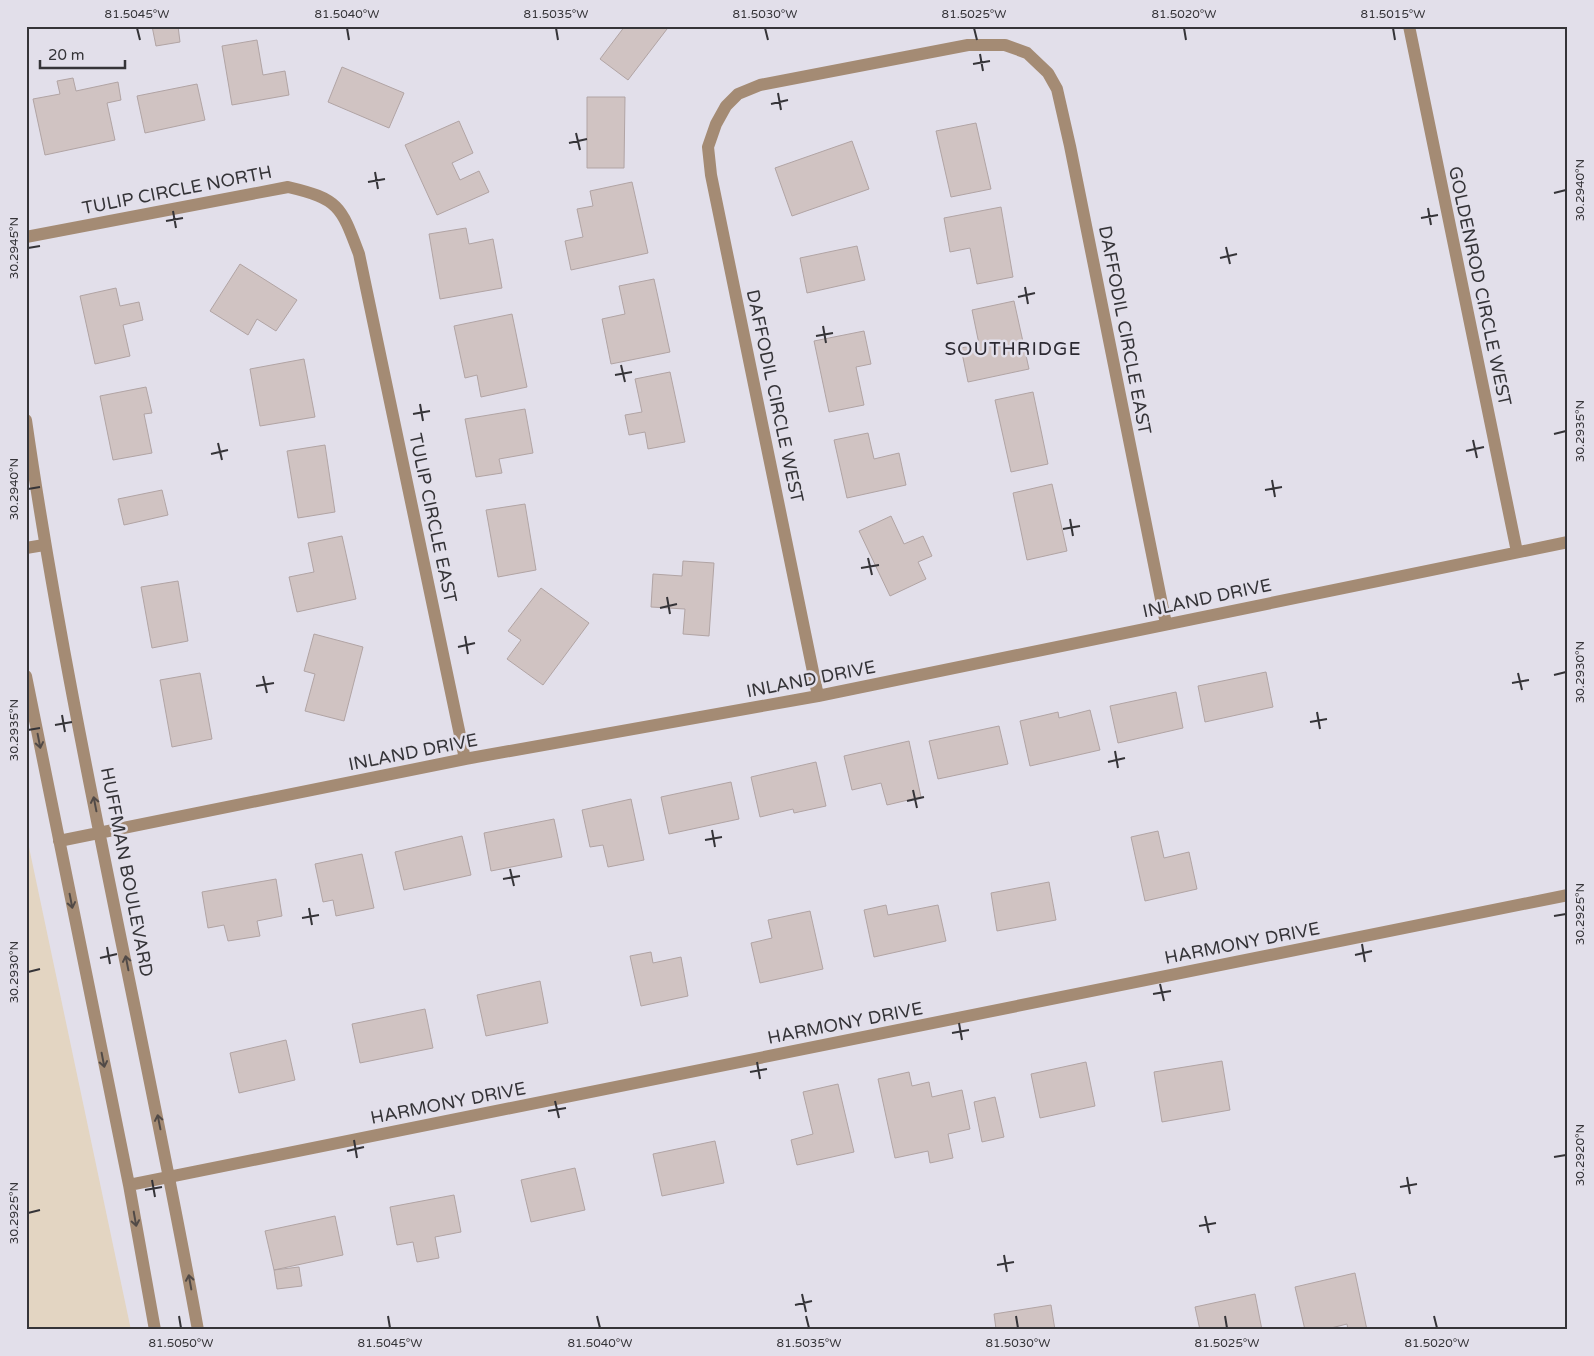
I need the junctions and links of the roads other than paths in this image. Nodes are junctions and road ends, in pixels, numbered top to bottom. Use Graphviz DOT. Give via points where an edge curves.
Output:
graph roads {
  1 [pos="1410,26"];
  2 [pos="726,106"];
  3 [pos="332,203"];
  4 [pos="26,237"];
  5 [pos="26,420"];
  6 [pos="1568,542"];
  7 [pos="44,545"];
  8 [pos="26,548"];
  9 [pos="1517,552"];
  10 [pos="1166,624"];
  11 [pos="26,676"];
  12 [pos="818,696"];
  13 [pos="465,759"];
  14 [pos="101,833"];
  15 [pos="59,842"];
  16 [pos="1568,895"];
  17 [pos="170,1177"];
  18 [pos="129,1185"];
  19 [pos="155,1330"];
  20 [pos="198,1330"];
  1 -- 9 [label="street, GOLDENROD CIRCLE WEST"];
  2 -- 10 [label="street, DAFFODIL CIRCLE EAST" via="738,94 760,84 968,45 1005,45 1027,53 1048,73 1059,98"];
  2 -- 12 [label="street, DAFFODIL CIRCLE WEST" via="708,147 711,175"];
  3 -- 4 [label="street, TULIP CIRCLE NORTH" via="312,193 288,187"];
  3 -- 13 [label="street, TULIP CIRCLE EAST" via="345,217 359,254"];
  5 -- 7 [label="street, HUFFMAN BOULEVARD"];
  6 -- 9 [label="street, INLAND DRIVE"];
  7 -- 8 [label="street"];
  14 -- 7 [label="street, HUFFMAN BOULEVARD, one-way"];
  9 -- 10 [label="street, INLAND DRIVE"];
  10 -- 12 [label="street, INLAND DRIVE"];
  11 -- 15 [label="street, one-way"];
  12 -- 13 [label="street, INLAND DRIVE"];
  13 -- 14 [label="street, INLAND DRIVE"];
  14 -- 15 [label="street, INLAND DRIVE"];
  17 -- 14 [label="street, HUFFMAN BOULEVARD, one-way"];
  15 -- 18 [label="street, one-way"];
  16 -- 17 [label="street, HARMONY DRIVE"];
  17 -- 18 [label="street, HARMONY DRIVE"];
  20 -- 17 [label="street, HUFFMAN BOULEVARD, one-way"];
  18 -- 19 [label="street, one-way"];
}
